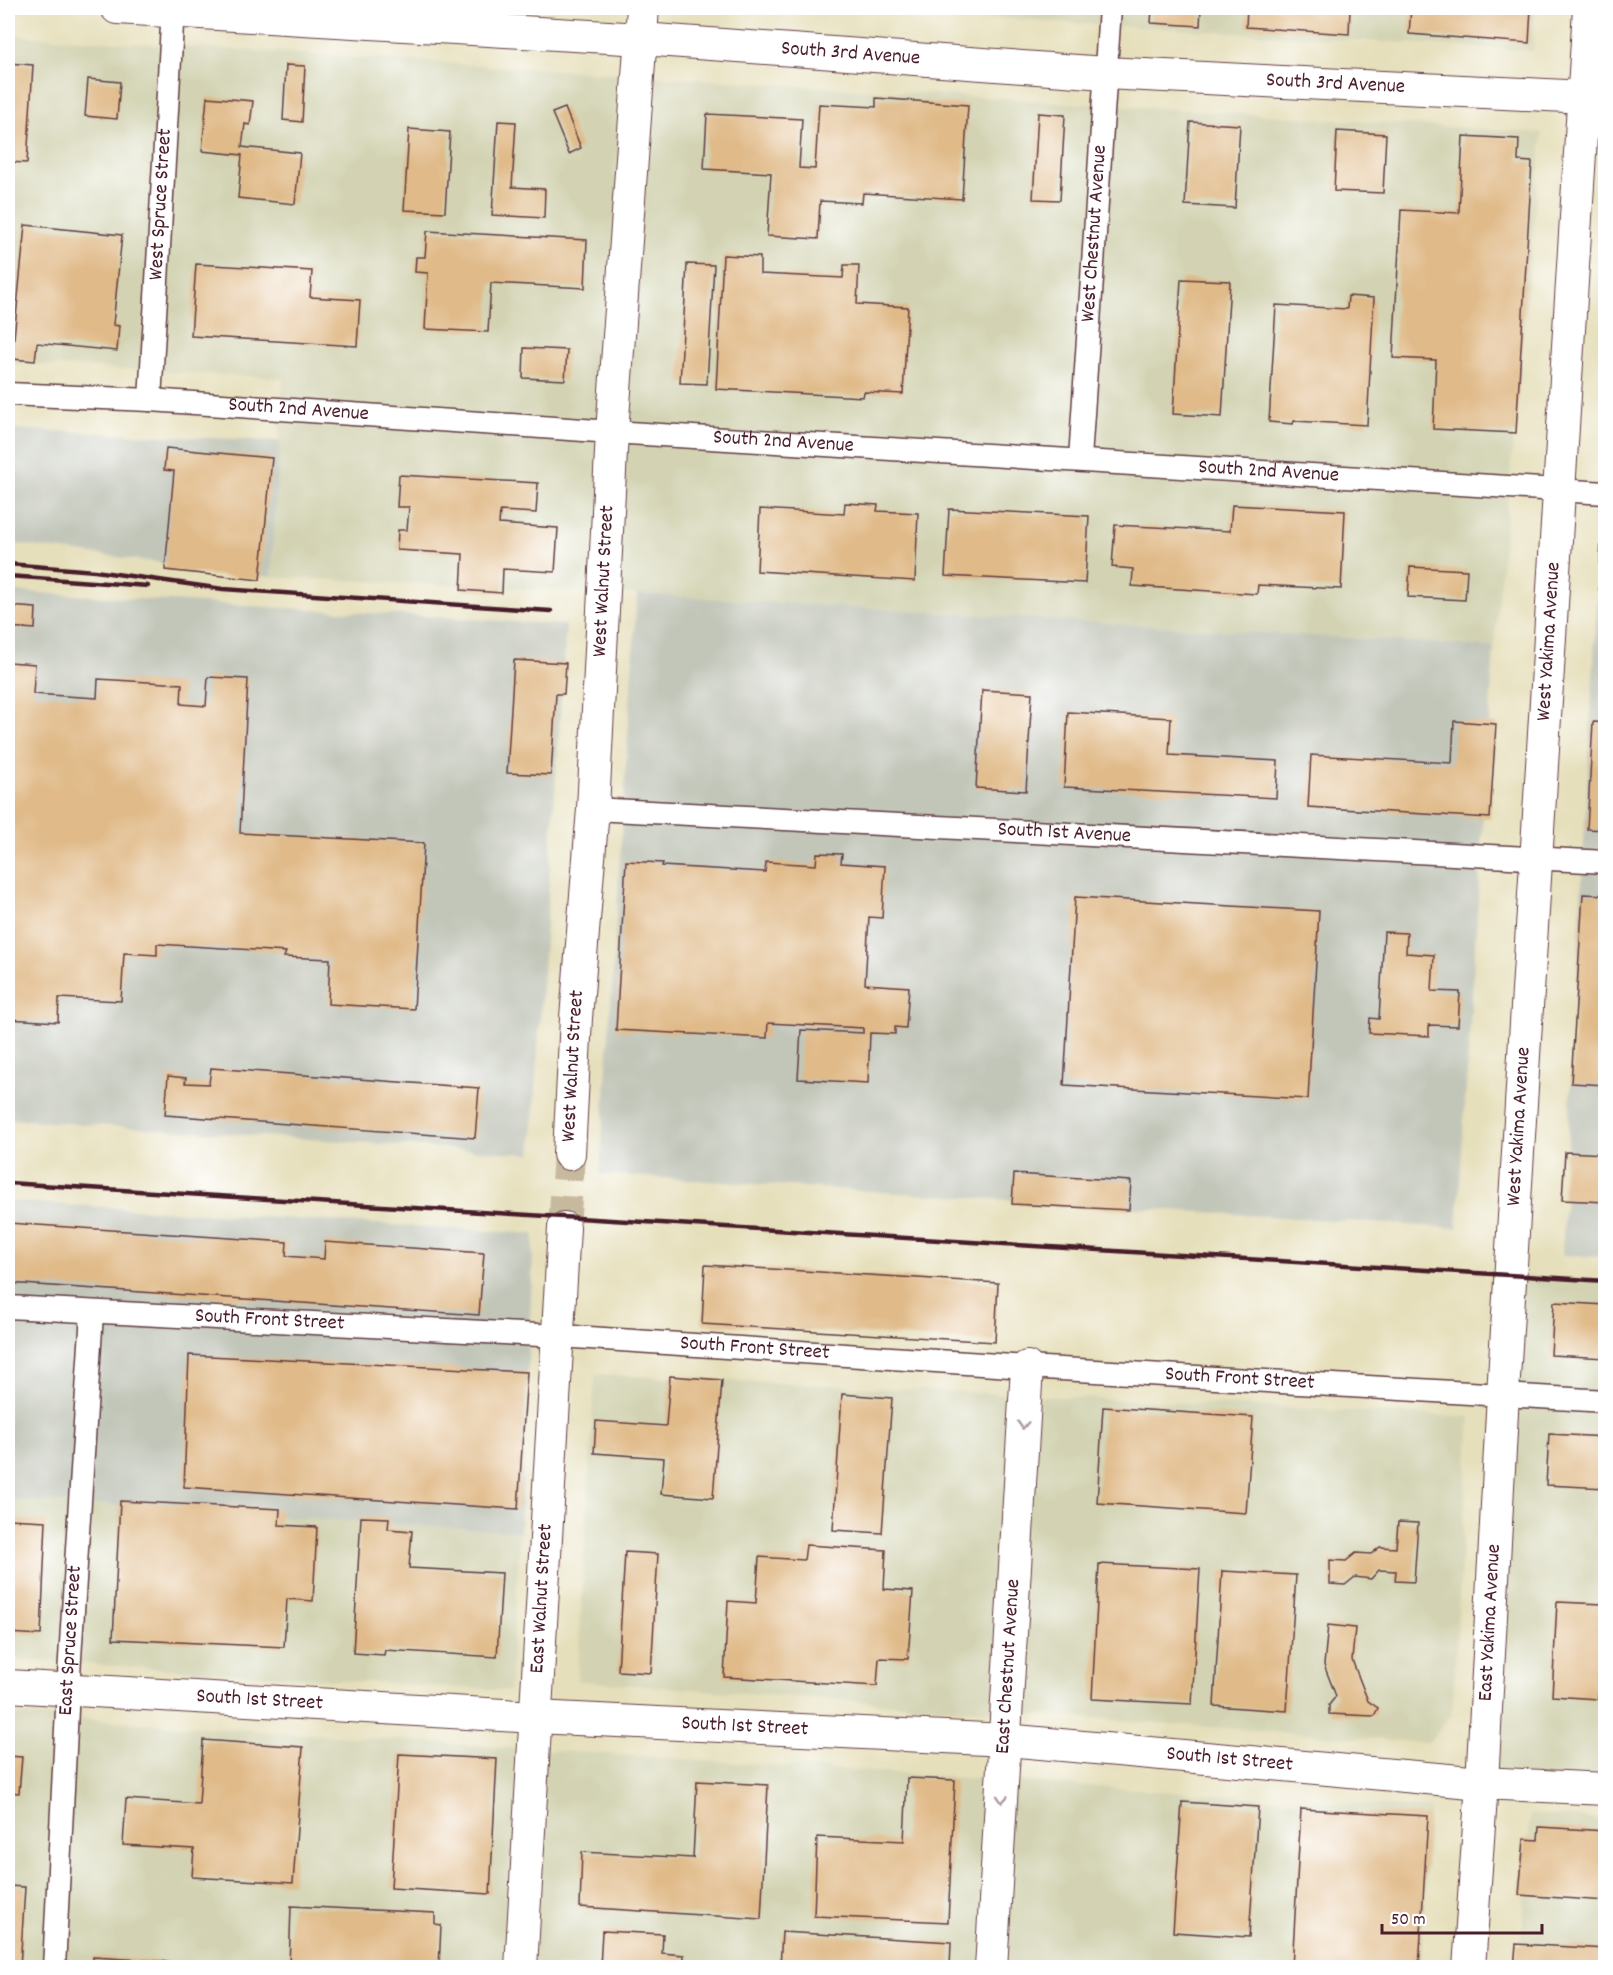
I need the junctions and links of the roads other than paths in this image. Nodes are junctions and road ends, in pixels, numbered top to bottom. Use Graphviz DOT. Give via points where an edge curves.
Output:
graph roads {
  1 [pos="117,8"];
  2 [pos="643,8"];
  3 [pos="1110,8"];
  4 [pos="1589,8"];
  5 [pos="173,9"];
  6 [pos="642,39"];
  7 [pos="1105,73"];
  8 [pos="1595,98"];
  9 [pos="8,393"];
  10 [pos="150,400"];
  11 [pos="612,432"];
  12 [pos="1080,459"];
  13 [pos="1560,489"];
  14 [pos="1605,493"];
  15 [pos="593,808"];
  16 [pos="1537,857"];
  17 [pos="1605,861"];
  18 [pos="569,1154"];
  19 [pos="564,1228"];
  20 [pos="1511,1275"];
  21 [pos="8,1307"];
  22 [pos="92,1312"];
  23 [pos="559,1336"];
  24 [pos="1027,1367"];
  25 [pos="1503,1394"];
  26 [pos="1605,1401"];
  27 [pos="8,1686"];
  28 [pos="68,1690"];
  29 [pos="536,1717"];
  30 [pos="1006,1740"];
  31 [pos="1482,1783"];
  32 [pos="1605,1789"];
  33 [pos="54,1968"];
  34 [pos="521,1968"];
  35 [pos="991,1968"];
  36 [pos="1469,1968"];
  1 -- 5 [label="street, South 3rd Avenue"];
  2 -- 6 [label="street, West Walnut Street"];
  3 -- 7 [label="street, West Chestnut Avenue"];
  4 -- 8 [label="street, West Yakima Avenue"];
  5 -- 6 [label="street, South 3rd Avenue"];
  5 -- 10 [label="street, West Spruce Street"];
  6 -- 7 [label="street, South 3rd Avenue"];
  6 -- 11 [label="street, West Walnut Street"];
  7 -- 8 [label="street, South 3rd Avenue"];
  7 -- 12 [label="street, West Chestnut Avenue"];
  8 -- 13 [label="street, West Yakima Avenue"];
  9 -- 10 [label="street, South 2nd Avenue"];
  10 -- 11 [label="street, South 2nd Avenue"];
  11 -- 12 [label="street, South 2nd Avenue"];
  11 -- 15 [label="street, West Walnut Street"];
  12 -- 13 [label="street, South 2nd Avenue"];
  13 -- 14 [label="street, South 2nd Avenue"];
  13 -- 16 [label="street, West Yakima Avenue"];
  15 -- 16 [label="street, South 1st Avenue"];
  15 -- 18 [label="street, West Walnut Street"];
  16 -- 17 [label="street, South 1st Avenue"];
  16 -- 20 [label="street, West Yakima Avenue"];
  19 -- 23 [label="street, East Walnut Street"];
  20 -- 25 [label="street, East Yakima Avenue"];
  21 -- 22 [label="street, South Front Street"];
  22 -- 23 [label="street, South Front Street"];
  22 -- 28 [label="street, East Spruce Street"];
  23 -- 24 [label="street, South Front Street"];
  23 -- 29 [label="street, East Walnut Street"];
  24 -- 25 [label="street, South Front Street"];
  24 -- 30 [label="street, East Chestnut Avenue, one-way"];
  25 -- 26 [label="street, South Front Street"];
  25 -- 31 [label="street, East Yakima Avenue"];
  27 -- 28 [label="street, South 1st Street"];
  28 -- 29 [label="street, South 1st Street"];
  28 -- 33 [label="street, East Spruce Street"];
  29 -- 30 [label="street, South 1st Street"];
  29 -- 34 [label="street, East Walnut Street"];
  30 -- 31 [label="street, South 1st Street"];
  30 -- 35 [label="street, East Chestnut Avenue, one-way"];
  31 -- 32 [label="street, South 1st Street"];
  31 -- 36 [label="street, East Yakima Avenue"];
}
